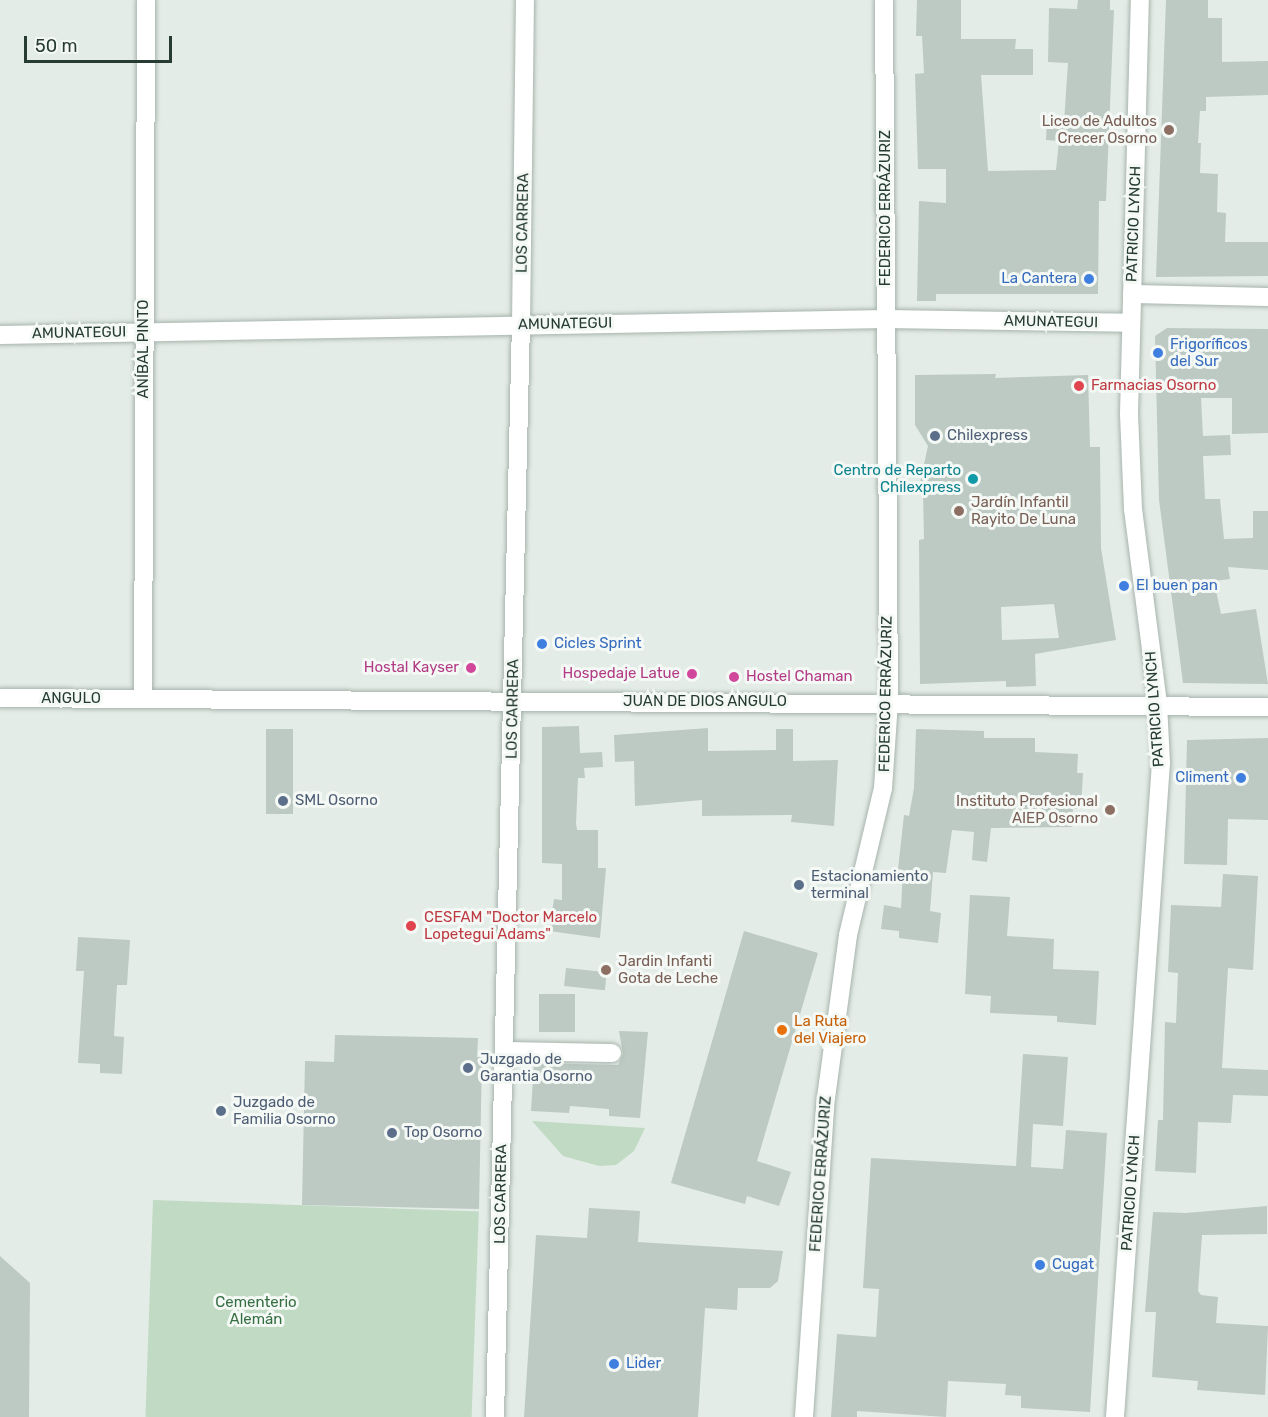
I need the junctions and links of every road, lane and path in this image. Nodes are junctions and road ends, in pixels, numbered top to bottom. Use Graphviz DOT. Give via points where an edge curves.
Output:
graph roads {
  1 [pos="146,0"];
  2 [pos="525,0"];
  3 [pos="885,0"];
  4 [pos="1140,0"];
  5 [pos="1132,294"];
  6 [pos="1268,297"];
  7 [pos="886,319"];
  8 [pos="1130,323"];
  9 [pos="522,325"];
  10 [pos="144,332"];
  11 [pos="0,335"];
  12 [pos="0,698"];
  13 [pos="143,699"];
  14 [pos="513,701"];
  15 [pos="889,702"];
  16 [pos="1158,704"];
  17 [pos="1268,707"];
  18 [pos="504,1051"];
  19 [pos="612,1053"];
  20 [pos="495,1417"];
  21 [pos="804,1417"];
  22 [pos="1116,1417"];
  1 -- 10 [label="street, ANÍBAL PINTO"];
  2 -- 9 [label="street, LOS CARRERA"];
  3 -- 7 [label="street, FEDERICO ERRÁZURIZ"];
  4 -- 5 [label="street, PATRICIO LYNCH"];
  5 -- 6 [label="street"];
  5 -- 8 [label="street, PATRICIO LYNCH"];
  7 -- 8 [label="street, AMUNATEGUI"];
  7 -- 9 [label="street, AMUNATEGUI"];
  7 -- 15 [label="street, FEDERICO ERRÁZURIZ"];
  8 -- 16 [label="street, PATRICIO LYNCH" via="1134,509"];
  9 -- 10 [label="street, AMUNATEGUI"];
  9 -- 14 [label="street, LOS CARRERA"];
  10 -- 11 [label="street, AMUNATEGUI"];
  10 -- 13 [label="street, ANÍBAL PINTO"];
  12 -- 13 [label="street, ANGULO"];
  13 -- 14 [label="street, JUAN DE DIOS ANGULO"];
  14 -- 15 [label="street, JUAN DE DIOS ANGULO"];
  14 -- 18 [label="street, LOS CARRERA"];
  15 -- 16 [label="street, JUAN DE DIOS ANGULO"];
  15 -- 21 [label="street, FEDERICO ERRÁZURIZ" via="883,788 848,935 826,1098"];
  16 -- 17 [label="street, JUAN DE DIOS ANGULO"];
  16 -- 22 [label="street, PATRICIO LYNCH" via="1160,812"];
  18 -- 19 [label="street"];
  18 -- 20 [label="street, LOS CARRERA"];
}
